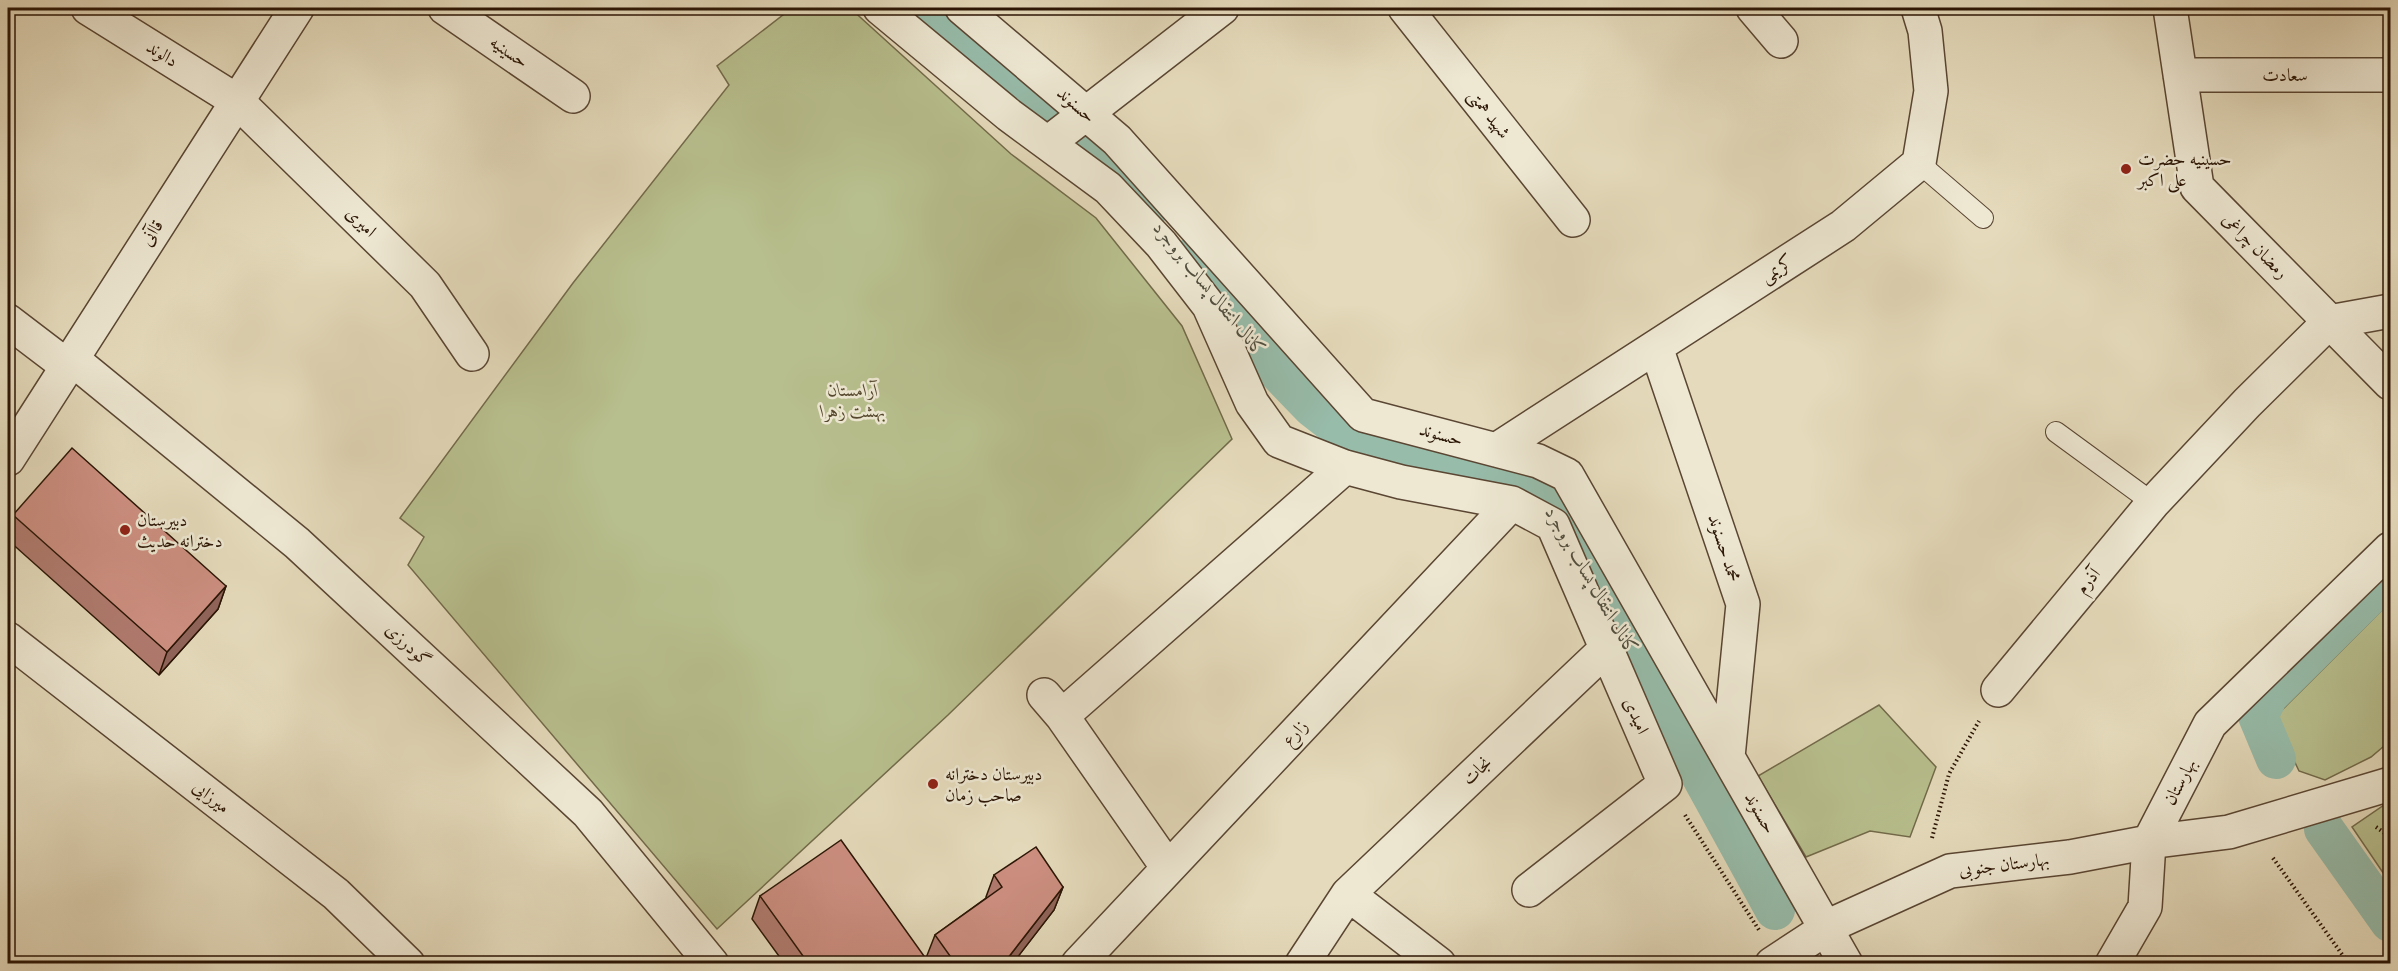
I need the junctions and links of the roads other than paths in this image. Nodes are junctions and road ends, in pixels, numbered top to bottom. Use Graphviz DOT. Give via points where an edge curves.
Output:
graph roads {
  1 [pos="88,8"];
  2 [pos="297,8"];
  3 [pos="445,8"];
  4 [pos="880,8"];
  5 [pos="1221,8"];
  6 [pos="1405,8"];
  7 [pos="1753,8"];
  8 [pos="1918,8"];
  9 [pos="2170,8"];
  10 [pos="970,10"];
  11 [pos="1781,41"];
  12 [pos="2180,75"];
  13 [pos="2391,75"];
  14 [pos="573,96"];
  15 [pos="237,101"];
  16 [pos="1085,113"];
  17 [pos="1048,143"];
  18 [pos="1919,162"];
  19 [pos="1983,218"];
  20 [pos="1573,220"];
  21 [pos="2391,311"];
  22 [pos="8,321"];
  23 [pos="2329,322"];
  24 [pos="1656,347"];
  25 [pos="472,354"];
  26 [pos="70,362"];
  27 [pos="2391,383"];
  28 [pos="2056,432"];
  29 [pos="1496,450"];
  30 [pos="8,459"];
  31 [pos="1345,467"];
  32 [pos="1512,503"];
  33 [pos="2152,503"];
  34 [pos="2391,549"];
  35 [pos="8,639"];
  36 [pos="1606,649"];
  37 [pos="1998,690"];
  38 [pos="1728,758"];
  39 [pos="2391,784"];
  40 [pos="2149,842"];
  41 [pos="1168,868"];
  42 [pos="1529,891"];
  43 [pos="1348,894"];
  44 [pos="1825,928"];
  45 [pos="1775,962"];
  46 [pos="408,963"];
  47 [pos="712,963"];
  48 [pos="1078,963"];
  49 [pos="1302,963"];
  50 [pos="1439,963"];
  51 [pos="1846,963"];
  52 [pos="2112,963"];
  1 -- 15 [label="street, دالوند"];
  2 -- 15 [label="street, قاآنی"];
  3 -- 14 [label="street, حسینیه"];
  4 -- 17 [label="street"];
  5 -- 16 [label="street"];
  6 -- 20 [label="street, شهید همتی"];
  7 -- 11 [label="street"];
  8 -- 18 [label="street" via="1925,31 1931,91"];
  9 -- 12 [label="street, رمضان چراغی"];
  10 -- 16 [label="street, حسنوند"];
  12 -- 13 [label="street, سعادت"];
  12 -- 23 [label="street, رمضان چراغی" via="2197,187"];
  15 -- 25 [label="street, امیری" via="425,285"];
  15 -- 26 [label="street, قاآنی"];
  16 -- 17 [label="street"];
  16 -- 29 [label="street, حسنوند" via="1117,140 1363,415"];
  17 -- 31 [label="street" via="1108,188 1161,244 1209,306 1252,404 1278,441"];
  18 -- 19 [label="lane"];
  18 -- 24 [label="street, کریمی" via="1843,226"];
  21 -- 23 [label="street"];
  22 -- 26 [label="street, گودرزی"];
  23 -- 27 [label="street, رمضان چراغی"];
  23 -- 33 [label="street, آذرم"];
  24 -- 29 [label="street, کریمی"];
  24 -- 38 [label="street, محمد حسنوند" via="1743,604"];
  26 -- 30 [label="street, قاآنی"];
  26 -- 47 [label="street, گودرزی" via="297,543 588,813"];
  28 -- 33 [label="lane"];
  29 -- 38 [label="street, حسنوند" via="1538,461 1567,475"];
  31 -- 32 [label="street"];
  31 -- 41 [label="street" via="1053,705"];
  32 -- 36 [label="street" via="1553,525"];
  32 -- 41 [label="street, زارع"];
  33 -- 37 [label="street, آذرم"];
  34 -- 40 [label="street, بهارستان" via="2210,724"];
  35 -- 46 [label="street, میرزایی" via="336,894"];
  36 -- 42 [label="street, امیدی" via="1665,784"];
  36 -- 43 [label="street, نجات"];
  38 -- 44 [label="street, حسنوند"];
  39 -- 40 [label="street" via="2217,834"];
  40 -- 44 [label="street, بهارستان جنوبی" via="2070,857 1950,871"];
  40 -- 52 [label="street" via="2145,907"];
  41 -- 48 [label="street, زارع"];
  43 -- 49 [label="street, نجات"];
  43 -- 50 [label="street"];
  44 -- 45 [label="street, بهارستان جنوبی"];
  44 -- 51 [label="street, حسنوند"];
}
